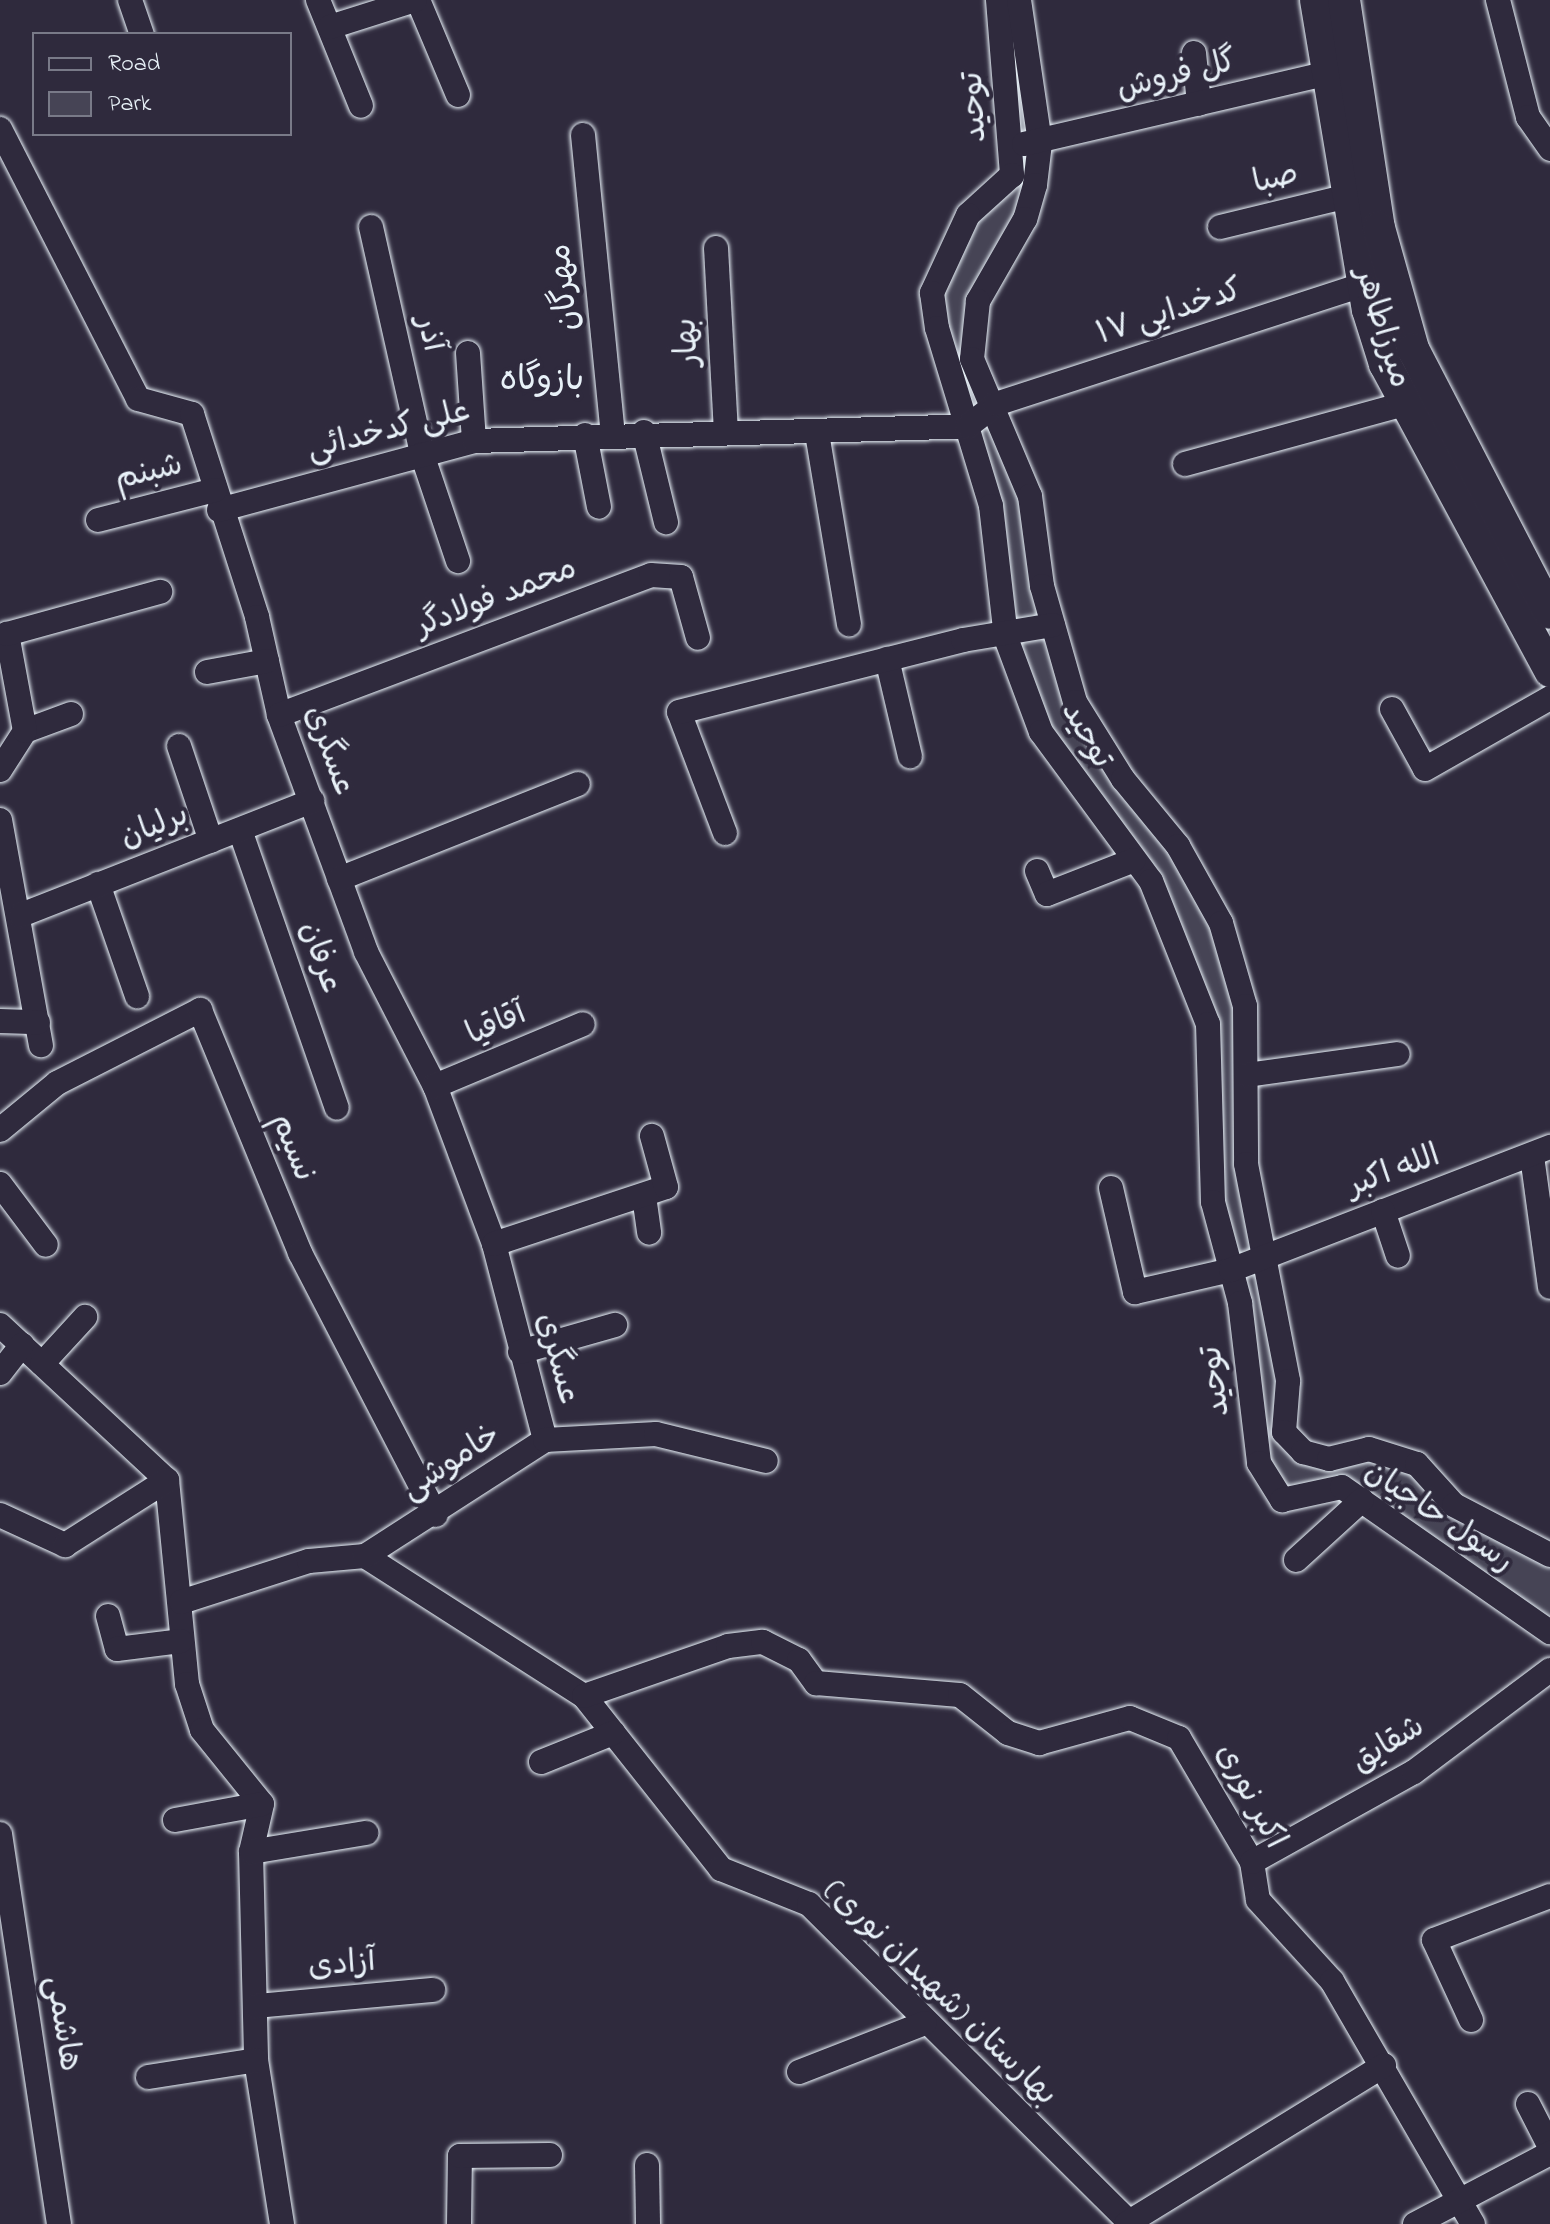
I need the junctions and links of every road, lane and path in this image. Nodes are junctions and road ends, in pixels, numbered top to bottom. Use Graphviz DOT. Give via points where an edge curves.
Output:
graph roads {
  1 [pos="130,0"];
  2 [pos="318,0"];
  3 [pos="416,0"];
  4 [pos="998,0"];
  5 [pos="1019,0"];
  6 [pos="1316,0"];
  7 [pos="1344,0"];
  8 [pos="1506,3"];
  9 [pos="330,27"];
  10 [pos="141,32"];
  11 [pos="1194,53"];
  12 [pos="1329,73"];
  13 [pos="458,95"];
  14 [pos="1199,104"];
  15 [pos="361,106"];
  16 [pos="0,129"];
  17 [pos="583,135"];
  18 [pos="1040,143"];
  19 [pos="1009,146"];
  20 [pos="1550,149"];
  21 [pos="1348,196"];
  22 [pos="371,227"];
  23 [pos="1220,227"];
  24 [pos="716,248"];
  25 [pos="1363,285"];
  26 [pos="468,353"];
  27 [pos="996,404"];
  28 [pos="1405,404"];
  29 [pos="968,426"];
  30 [pos="644,432"];
  31 [pos="726,432"];
  32 [pos="817,433"];
  33 [pos="613,434"];
  34 [pos="585,435"];
  35 [pos="474,441"];
  36 [pos="422,454"];
  37 [pos="1185,464"];
  38 [pos="217,500"];
  39 [pos="599,507"];
  40 [pos="98,520"];
  41 [pos="666,522"];
  42 [pos="458,561"];
  43 [pos="160,592"];
  44 [pos="1550,613"];
  45 [pos="849,624"];
  46 [pos="1053,625"];
  47 [pos="698,638"];
  48 [pos="1006,638"];
  49 [pos="887,659"];
  50 [pos="267,661"];
  51 [pos="1550,671"];
  52 [pos="207,672"];
  53 [pos="1550,698"];
  54 [pos="1392,709"];
  55 [pos="71,714"];
  56 [pos="279,715"];
  57 [pos="25,731"];
  58 [pos="179,746"];
  59 [pos="910,756"];
  60 [pos="0,770"];
  61 [pos="578,784"];
  62 [pos="312,801"];
  63 [pos="0,820"];
  64 [pos="240,830"];
  65 [pos="725,833"];
  66 [pos="211,841"];
  67 [pos="1134,860"];
  68 [pos="1037,871"];
  69 [pos="339,879"];
  70 [pos="98,884"];
  71 [pos="21,915"];
  72 [pos="137,996"];
  73 [pos="0,1021"];
  74 [pos="583,1024"];
  75 [pos="1398,1054"];
  76 [pos="1247,1075"];
  77 [pos="435,1086"];
  78 [pos="337,1108"];
  79 [pos="1247,1118"];
  80 [pos="1207,1124"];
  81 [pos="0,1130"];
  82 [pos="652,1136"];
  83 [pos="1541,1151"];
  84 [pos="0,1184"];
  85 [pos="1111,1188"];
  86 [pos="644,1196"];
  87 [pos="1383,1211"];
  88 [pos="649,1233"];
  89 [pos="494,1244"];
  90 [pos="46,1245"];
  91 [pos="1398,1256"];
  92 [pos="1260,1257"];
  93 [pos="1231,1270"];
  94 [pos="1550,1287"];
  95 [pos="85,1317"];
  96 [pos="0,1325"];
  97 [pos="615,1325"];
  98 [pos="22,1345"];
  99 [pos="520,1352"];
  100 [pos="42,1364"];
  101 [pos="0,1373"];
  102 [pos="545,1440"];
  103 [pos="1303,1452"];
  104 [pos="766,1461"];
  105 [pos="167,1480"];
  106 [pos="1282,1500"];
  107 [pos="1362,1500"];
  108 [pos="0,1515"];
  109 [pos="436,1515"];
  110 [pos="1550,1555"];
  111 [pos="365,1556"];
  112 [pos="1296,1560"];
  113 [pos="181,1602"];
  114 [pos="108,1616"];
  115 [pos="1550,1632"];
  116 [pos="181,1641"];
  117 [pos="1550,1670"];
  118 [pos="584,1696"];
  119 [pos="613,1733"];
  120 [pos="541,1762"];
  121 [pos="262,1804"];
  122 [pos="175,1820"];
  123 [pos="366,1833"];
  124 [pos="0,1834"];
  125 [pos="251,1852"];
  126 [pos="1252,1862"];
  127 [pos="1550,1896"];
  128 [pos="9,1966"];
  129 [pos="433,1990"];
  130 [pos="256,2006"];
  131 [pos="1471,2020"];
  132 [pos="925,2023"];
  133 [pos="256,2060"];
  134 [pos="1384,2065"];
  135 [pos="799,2072"];
  136 [pos="148,2077"];
  137 [pos="1528,2104"];
  138 [pos="1550,2147"];
  139 [pos="1550,2153"];
  140 [pos="550,2155"];
  141 [pos="647,2165"];
  142 [pos="1460,2199"];
  143 [pos="1129,2223"];
  144 [pos="59,2224"];
  145 [pos="282,2224"];
  146 [pos="459,2224"];
  147 [pos="648,2224"];
  148 [pos="1415,2224"];
  149 [pos="1473,2224"];
  1 -- 10 [label="street"];
  2 -- 9 [label="street"];
  3 -- 9 [label="street"];
  3 -- 13 [label="street"];
  4 -- 19 [label="street, توحید"];
  5 -- 18 [label="street, توحید"];
  6 -- 12 [label="main road, میرزاطاهر"];
  7 -- 44 [label="main road, میرزاطاهر" via="1379,228 1413,349"];
  8 -- 20 [label="street" via="1528,117"];
  9 -- 15 [label="street"];
  11 -- 14 [label="street"];
  12 -- 14 [label="street, گل فروش"];
  12 -- 21 [label="main road, میرزاطاهر"];
  14 -- 18 [label="street, گل فروش"];
  16 -- 38 [label="street, عسگری" via="138,399 192,414"];
  17 -- 33 [label="street, مهرگان"];
  18 -- 19 [label="street, گل فروش"];
  18 -- 27 [label="street, توحید" via="1025,219 978,301 972,359"];
  19 -- 29 [label="street, توحید" via="1012,175 968,215 932,293"];
  21 -- 23 [label="street, صبا"];
  21 -- 25 [label="main road, میرزاطاهر"];
  22 -- 36 [label="street, آذر"];
  24 -- 31 [label="street, بهار"];
  25 -- 27 [label="street, کدخدایی ۱۷"];
  25 -- 28 [label="main road, میرزاطاهر" via="1385,364"];
  26 -- 35 [label="street"];
  27 -- 29 [label="street"];
  27 -- 46 [label="street, توحید" via="1030,496"];
  28 -- 37 [label="street"];
  28 -- 51 [label="main road, میرزاطاهر"];
  29 -- 32 [label="street, علی کدخدائی"];
  29 -- 48 [label="street, توحید" via="991,506"];
  30 -- 31 [label="street, علی کدخدائی"];
  30 -- 33 [label="street, علی کدخدائی"];
  30 -- 41 [label="street"];
  31 -- 32 [label="street, علی کدخدائی"];
  32 -- 45 [label="street"];
  33 -- 34 [label="street, علی کدخدائی"];
  34 -- 35 [label="street, علی کدخدائی"];
  34 -- 39 [label="street"];
  35 -- 36 [label="street, علی کدخدائی"];
  36 -- 38 [label="street, علی کدخدائی"];
  36 -- 42 [label="street, آذر"];
  38 -- 40 [label="street, شبنم"];
  38 -- 50 [label="street, عسگری"];
  43 -- 57 [label="street" via="7,634"];
  46 -- 48 [label="street"];
  46 -- 76 [label="street, توحید" via="1075,702 1123,779 1178,846 1221,923 1245,1006"];
  47 -- 56 [label="street, محمد فولادگر" via="681,577 651,575"];
  48 -- 49 [label="street"];
  48 -- 67 [label="street, توحید" via="1041,732"];
  49 -- 59 [label="street"];
  49 -- 65 [label="street" via="679,712"];
  50 -- 52 [label="street"];
  50 -- 56 [label="street, عسگری"];
  53 -- 54 [label="street" via="1425,769"];
  55 -- 57 [label="street"];
  56 -- 62 [label="street, عسگری"];
  57 -- 60 [label="street"];
  58 -- 66 [label="street"];
  61 -- 69 [label="street"];
  62 -- 64 [label="street, برلیان"];
  62 -- 69 [label="street, عسگری"];
  63 -- 71 [label="street"];
  64 -- 66 [label="street, برلیان"];
  64 -- 78 [label="street, عرفان"];
  66 -- 70 [label="street, برلیان"];
  67 -- 68 [label="street" via="1047,894"];
  67 -- 80 [label="street, توحید" via="1182,945 1208,1024"];
  69 -- 77 [label="street, عسگری" via="366,952"];
  70 -- 71 [label="street, برلیان"];
  70 -- 72 [label="street"];
  71 -- 73 [label="street" via="40,1034"];
  74 -- 77 [label="street, آقاقیا"];
  75 -- 76 [label="street"];
  76 -- 79 [label="street, توحید"];
  77 -- 89 [label="street, عسگری"];
  79 -- 80 [label="street"];
  79 -- 92 [label="street, توحید"];
  80 -- 93 [label="street, توحید" via="1213,1202"];
  81 -- 109 [label="street, نسیم" via="57,1083 200,1010 300,1253"];
  82 -- 86 [label="street" via="666,1187"];
  83 -- 87 [label="street, الله اکبر"];
  83 -- 94 [label="street"];
  84 -- 90 [label="street"];
  85 -- 93 [label="street, الله اکبر" via="1135,1292"];
  86 -- 88 [label="street"];
  86 -- 89 [label="street"];
  87 -- 91 [label="street"];
  87 -- 92 [label="street, الله اکبر"];
  89 -- 99 [label="street, عسگری"];
  92 -- 93 [label="street, الله اکبر"];
  92 -- 103 [label="street, توحید" via="1288,1381 1284,1432"];
  93 -- 106 [label="street, توحید" via="1259,1463"];
  95 -- 100 [label="street"];
  96 -- 98 [label="street"];
  97 -- 99 [label="street"];
  98 -- 100 [label="street"];
  98 -- 101 [label="street"];
  99 -- 102 [label="street, عسگری"];
  100 -- 105 [label="street"];
  102 -- 104 [label="street, خاموشی" via="656,1434"];
  102 -- 109 [label="street, خاموشی"];
  103 -- 110 [label="street, رسول حاجیان" via="1329,1459 1369,1449 1417,1464 1454,1505"];
  105 -- 108 [label="street" via="65,1545"];
  105 -- 113 [label="street"];
  106 -- 107 [label="street, رسول حاجیان" via="1342,1487"];
  107 -- 112 [label="street"];
  107 -- 115 [label="street, رسول حاجیان"];
  109 -- 111 [label="street, خاموشی"];
  111 -- 113 [label="street, خاموشی" via="309,1561"];
  111 -- 118 [label="street, بهارستان (شهیدان نوری)"];
  113 -- 116 [label="street"];
  114 -- 116 [label="street" via="117,1649"];
  116 -- 121 [label="street" via="202,1730"];
  117 -- 126 [label="street, شقایق" via="1414,1772"];
  118 -- 119 [label="street, بهارستان (شهیدان نوری)"];
  118 -- 126 [label="street, اکبر نوری" via="728,1646 763,1642 799,1660 816,1683 960,1695 1008,1733 1039,1743 1130,1718 1155,1724 1179,1738 1207,1774"];
  119 -- 120 [label="street"];
  119 -- 132 [label="street, بهارستان (شهیدان نوری)" via="721,1869 809,1904"];
  121 -- 122 [label="street"];
  121 -- 125 [label="street"];
  123 -- 125 [label="street"];
  124 -- 128 [label="street, هاشمی"];
  125 -- 130 [label="street"];
  126 -- 134 [label="street, اکبر نوری" via="1258,1900 1332,1981"];
  127 -- 131 [label="street" via="1510,1905 1434,1940"];
  128 -- 144 [label="street, هاشمی"];
  129 -- 130 [label="street, آزادی"];
  130 -- 133 [label="street"];
  132 -- 135 [label="street"];
  132 -- 143 [label="street, بهارستان (شهیدان نوری)"];
  133 -- 136 [label="street"];
  133 -- 145 [label="street"];
  134 -- 142 [label="street, اکبر نوری"];
  134 -- 143 [label="street"];
  137 -- 138 [label="street"];
  139 -- 142 [label="street"];
  140 -- 146 [label="street" via="460,2156"];
  141 -- 147 [label="street"];
  142 -- 148 [label="street"];
  142 -- 149 [label="street, اکبر نوری"];
}
